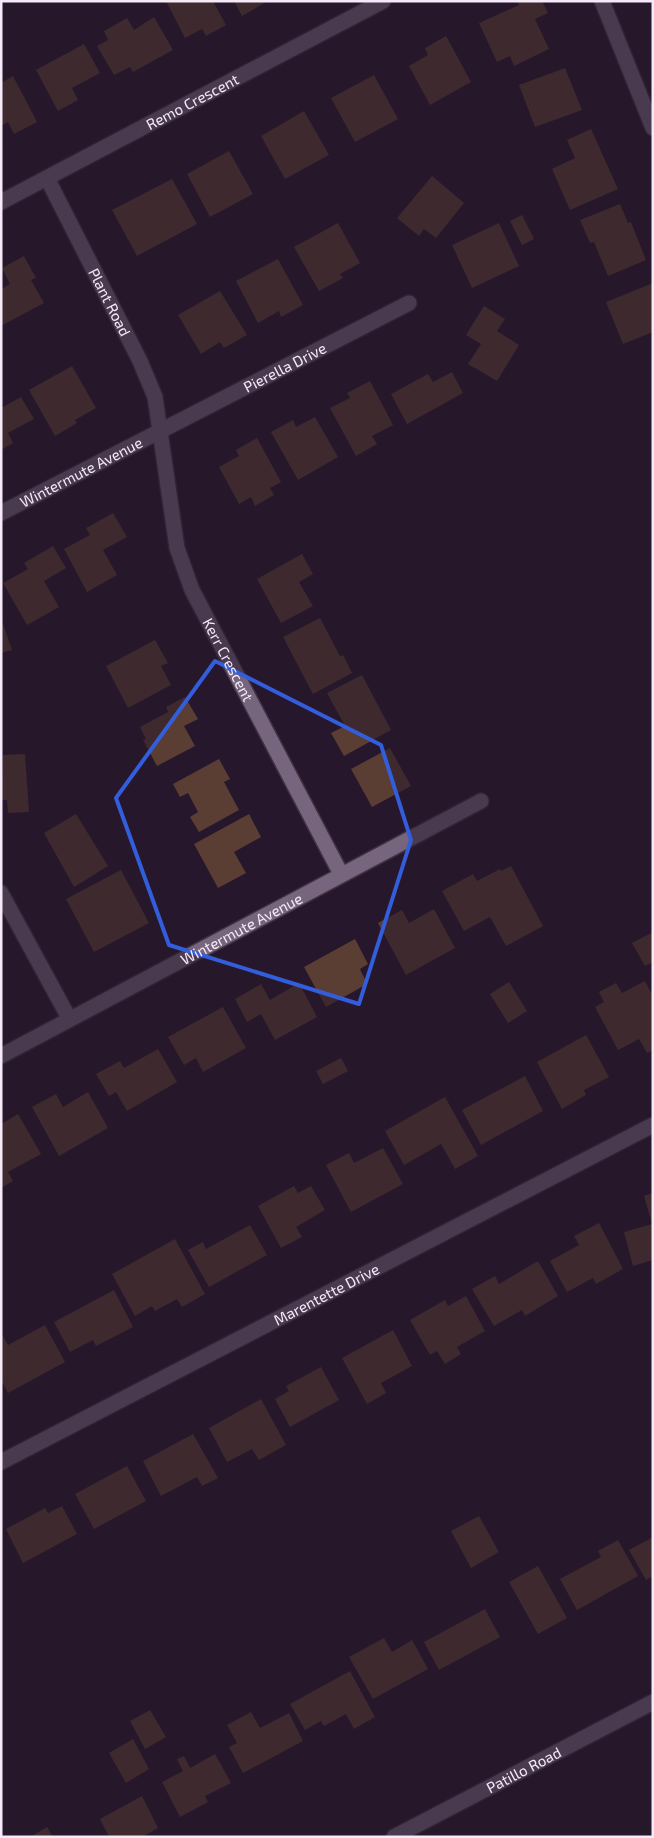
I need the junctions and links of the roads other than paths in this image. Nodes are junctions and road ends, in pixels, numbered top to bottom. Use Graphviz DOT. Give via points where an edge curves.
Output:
graph roads {
  1 [pos="382,1"];
  2 [pos="602,1"];
  3 [pos="653,128"];
  4 [pos="47,178"];
  5 [pos="1,202"];
  6 [pos="408,303"];
  7 [pos="161,431"];
  8 [pos="1,513"];
  9 [pos="481,801"];
  10 [pos="342,874"];
  11 [pos="1,894"];
  12 [pos="70,1018"];
  13 [pos="1,1056"];
  14 [pos="653,1125"];
  15 [pos="1,1462"];
  16 [pos="653,1702"];
  17 [pos="394,1837"];
  1 -- 4 [label="street, Remo Crescent"];
  2 -- 3 [label="street"];
  4 -- 5 [label="street, Remo Crescent"];
  4 -- 7 [label="street, Plant Road" via="140,361 155,397"];
  6 -- 7 [label="street, Pierella Drive"];
  7 -- 8 [label="street, Wintermute Avenue"];
  7 -- 10 [label="street, Kerr Crescent" via="177,548 192,590"];
  9 -- 10 [label="street, Wintermute Avenue"];
  10 -- 12 [label="street, Wintermute Avenue"];
  11 -- 12 [label="street"];
  12 -- 13 [label="street, Wintermute Avenue"];
  14 -- 15 [label="street, Marentette Drive"];
  16 -- 17 [label="street, Patillo Road"];
}
